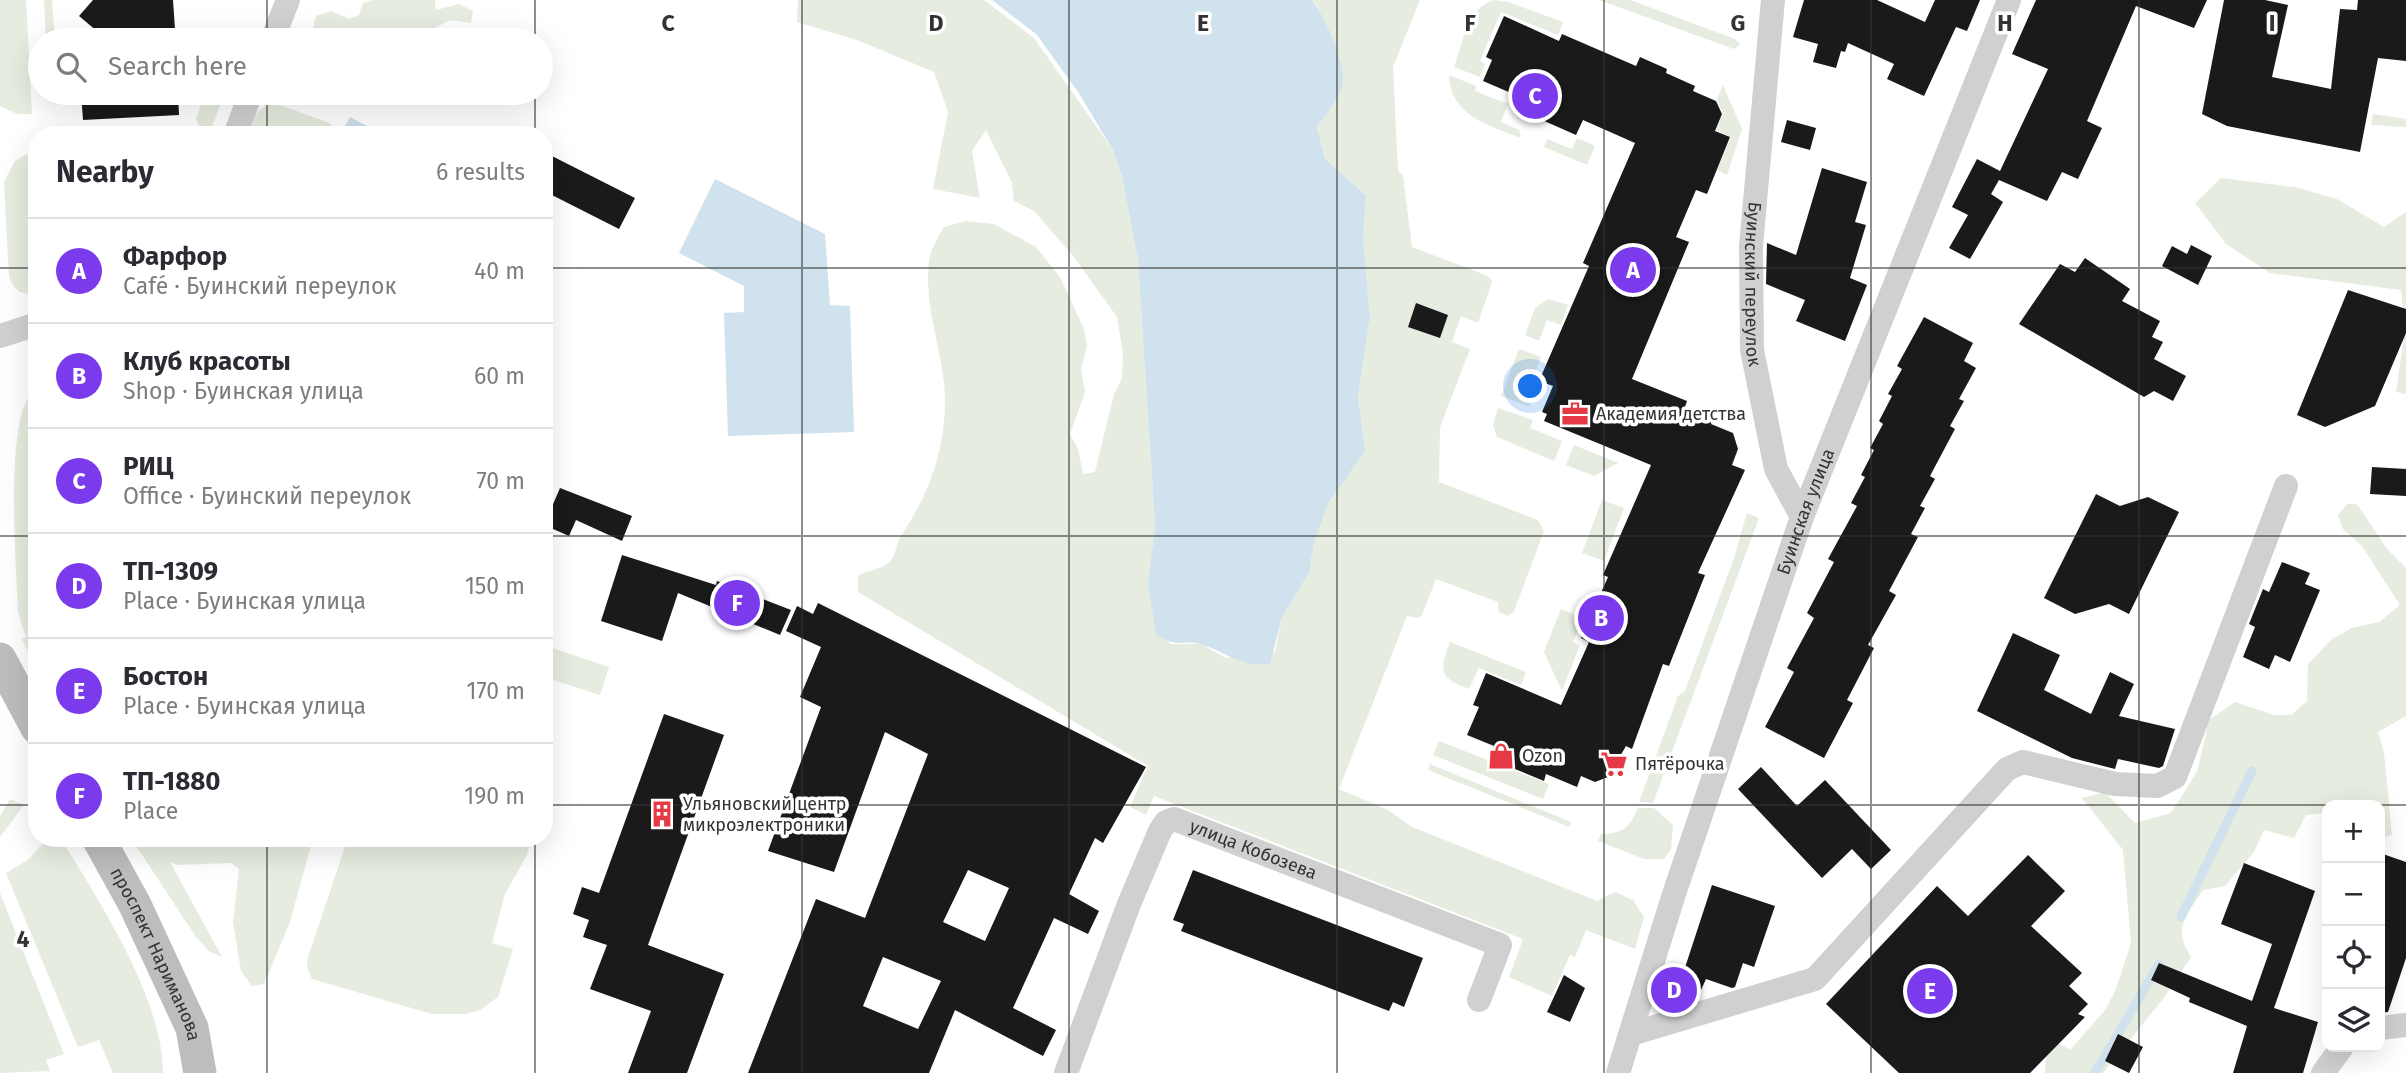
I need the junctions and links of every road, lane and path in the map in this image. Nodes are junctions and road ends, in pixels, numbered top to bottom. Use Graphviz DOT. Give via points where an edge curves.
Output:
graph roads {
  1 [pos="288,0"];
  2 [pos="1773,0"];
  3 [pos="2008,0"];
  4 [pos="277,28"];
  5 [pos="246,105"];
  6 [pos="238,126"];
  7 [pos="28,327"];
  8 [pos="0,336"];
  9 [pos="2286,486"];
  10 [pos="1802,517"];
  11 [pos="0,659"];
  12 [pos="0,687"];
  13 [pos="28,712"];
  14 [pos="28,717"];
  15 [pos="103,847"];
  16 [pos="1479,1000"];
  17 [pos="2406,1025"];
  18 [pos="2385,1027"];
  19 [pos="1630,1034"];
  20 [pos="2338,1052"];
  21 [pos="200,1073"];
  22 [pos="1066,1073"];
  23 [pos="1618,1073"];
  24 [pos="2323,1073"];
  1 -- 4 [label="street"];
  2 -- 10 [label="street, Буинский переулок" via="1751,246 1752,350 1776,469"];
  3 -- 10 [label="street, Буинская улица"];
  5 -- 6 [label="street"];
  7 -- 8 [label="street"];
  9 -- 19 [label="street" via="2175,777 2157,786 2115,784 2024,762 2007,769 1815,979"];
  10 -- 19 [label="street, Буинская улица"];
  11 -- 13 [label="main road"];
  12 -- 14 [label="main road"];
  15 -- 21 [label="main road, проспект Нариманова" via="192,1028"];
  16 -- 22 [label="street, улица Кобозева" via="1500,945 1174,819 1160,831 1134,892"];
  17 -- 18 [label="street"];
  19 -- 23 [label="street, Буинская улица"];
  20 -- 24 [label="street"];
}
